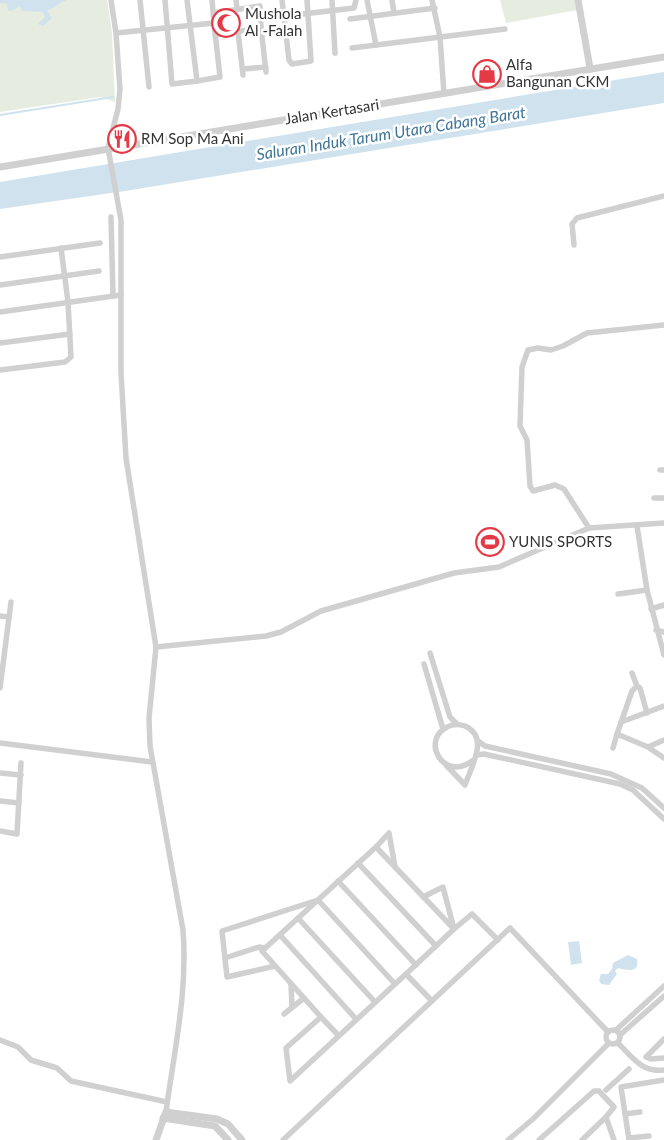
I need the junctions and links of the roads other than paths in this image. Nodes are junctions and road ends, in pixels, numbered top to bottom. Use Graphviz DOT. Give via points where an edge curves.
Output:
graph roads {
  1 [pos="111,0"];
  2 [pos="140,0"];
  3 [pos="164,0"];
  4 [pos="187,0"];
  5 [pos="212,0"];
  6 [pos="236,0"];
  7 [pos="282,0"];
  8 [pos="308,0"];
  9 [pos="332,0"];
  10 [pos="356,0"];
  11 [pos="367,0"];
  12 [pos="392,0"];
  13 [pos="432,0"];
  14 [pos="578,0"];
  15 [pos="260,3"];
  16 [pos="435,8"];
  17 [pos="237,9"];
  18 [pos="333,9"];
  19 [pos="309,12"];
  20 [pos="214,13"];
  21 [pos="394,13"];
  22 [pos="284,15"];
  23 [pos="371,16"];
  24 [pos="261,19"];
  25 [pos="350,19"];
  26 [pos="214,23"];
  27 [pos="191,26"];
  28 [pos="168,27"];
  29 [pos="261,28"];
  30 [pos="505,29"];
  31 [pos="143,30"];
  32 [pos="238,32"];
  33 [pos="116,33"];
  34 [pos="215,35"];
  35 [pos="440,37"];
  36 [pos="376,45"];
  37 [pos="352,48"];
  38 [pos="335,53"];
  39 [pos="664,57"];
  40 [pos="590,68"];
  41 [pos="197,81"];
  42 [pos="149,87"];
  43 [pos="444,94"];
  44 [pos="108,148"];
  45 [pos="0,166"];
  46 [pos="664,196"];
  47 [pos="111,218"];
  48 [pos="100,243"];
  49 [pos="574,245"];
  50 [pos="60,248"];
  51 [pos="0,257"];
  52 [pos="99,271"];
  53 [pos="65,276"];
  54 [pos="0,285"];
  55 [pos="121,295"];
  56 [pos="113,296"];
  57 [pos="68,302"];
  58 [pos="0,312"];
  59 [pos="664,325"];
  60 [pos="70,334"];
  61 [pos="0,343"];
  62 [pos="0,370"];
  63 [pos="654,498"];
  64 [pos="664,498"];
  65 [pos="664,523"];
  66 [pos="637,526"];
  67 [pos="589,528"];
  68 [pos="647,590"];
  69 [pos="618,594"];
  70 [pos="11,602"];
  71 [pos="664,605"];
  72 [pos="651,609"];
  73 [pos="0,616"];
  74 [pos="9,617"];
  75 [pos="656,630"];
  76 [pos="664,632"];
  77 [pos="3,646"];
  78 [pos="155,651"];
  79 [pos="430,654"];
  80 [pos="664,655"];
  81 [pos="424,664"];
  82 [pos="632,674"];
  83 [pos="637,686"];
  84 [pos="0,688"];
  85 [pos="664,706"];
  86 [pos="647,713"];
  87 [pos="621,722"];
  88 [pos="457,724"];
  89 [pos="443,729"];
  90 [pos="617,734"];
  91 [pos="664,740"];
  92 [pos="478,741"];
  93 [pos="0,743"];
  94 [pos="648,747"];
  95 [pos="613,748"];
  96 [pos="476,755"];
  97 [pos="664,758"];
  98 [pos="472,761"];
  99 [pos="152,762"];
  100 [pos="21,763"];
  101 [pos="567,763"];
  102 [pos="446,765"];
  103 [pos="564,772"];
  104 [pos="0,773"];
  105 [pos="21,775"];
  106 [pos="642,788"];
  107 [pos="638,794"];
  108 [pos="0,801"];
  109 [pos="19,803"];
  110 [pos="664,808"];
  111 [pos="664,820"];
  112 [pos="0,831"];
  113 [pos="376,847"];
  114 [pos="358,863"];
  115 [pos="395,867"];
  116 [pos="338,881"];
  117 [pos="424,897"];
  118 [pos="318,900"];
  119 [pos="298,918"];
  120 [pos="454,929"];
  121 [pos="280,935"];
  122 [pos="498,940"];
  123 [pos="436,946"];
  124 [pos="265,948"];
  125 [pos="225,958"];
  126 [pos="416,965"];
  127 [pos="275,966"];
  128 [pos="406,974"];
  129 [pos="290,983"];
  130 [pos="395,984"];
  131 [pos="664,986"];
  132 [pos="664,996"];
  133 [pos="304,998"];
  134 [pos="432,1001"];
  135 [pos="375,1002"];
  136 [pos="646,1003"];
  137 [pos="292,1007"];
  138 [pos="650,1008"];
  139 [pos="284,1014"];
  140 [pos="321,1017"];
  141 [pos="356,1019"];
  142 [pos="608,1032"];
  143 [pos="618,1033"];
  144 [pos="338,1036"];
  145 [pos="0,1040"];
  146 [pos="664,1040"];
  147 [pos="609,1043"];
  148 [pos="618,1043"];
  149 [pos="664,1058"];
  150 [pos="629,1069"];
  151 [pos="664,1070"];
  152 [pos="618,1079"];
  153 [pos="664,1080"];
  154 [pos="626,1086"];
  155 [pos="606,1090"];
  156 [pos="167,1102"];
  157 [pos="640,1112"];
  158 [pos="625,1114"];
  159 [pos="164,1115"];
  160 [pos="606,1117"];
  161 [pos="649,1136"];
  162 [pos="629,1139"];
  163 [pos="156,1140"];
  164 [pos="228,1140"];
  165 [pos="242,1140"];
  166 [pos="283,1140"];
  167 [pos="508,1140"];
  168 [pos="539,1140"];
  169 [pos="582,1140"];
  170 [pos="614,1140"];
  1 -- 33 [label="street"];
  2 -- 31 [label="street"];
  3 -- 28 [label="street"];
  4 -- 27 [label="street"];
  5 -- 20 [label="street"];
  6 -- 17 [label="street"];
  7 -- 22 [label="street"];
  8 -- 19 [label="street"];
  9 -- 18 [label="street"];
  10 -- 18 [label="street" via="354,8"];
  11 -- 23 [label="street"];
  12 -- 21 [label="street"];
  13 -- 16 [label="street"];
  14 -- 40 [label="street"];
  15 -- 17 [label="street"];
  15 -- 24 [label="street"];
  16 -- 21 [label="street"];
  16 -- 35 [label="street"];
  17 -- 20 [label="street"];
  18 -- 19 [label="street"];
  18 -- 38 [label="street"];
  19 -- 22 [label="street"];
  19 -- 22 [label="street" via="312,57 307,62 289,62"];
  20 -- 26 [label="street"];
  21 -- 23 [label="street"];
  22 -- 24 [label="street"];
  23 -- 25 [label="street"];
  23 -- 36 [label="street"];
  24 -- 29 [label="street"];
  26 -- 27 [label="street"];
  26 -- 34 [label="street"];
  27 -- 28 [label="street"];
  27 -- 41 [label="street"];
  28 -- 31 [label="street"];
  28 -- 41 [label="street" via="171,83"];
  29 -- 32 [label="street"];
  29 -- 32 [label="street" via="266,69 243,72"];
  30 -- 35 [label="street"];
  31 -- 33 [label="street"];
  31 -- 42 [label="street"];
  32 -- 34 [label="street"];
  33 -- 44 [label="street" via="120,89"];
  34 -- 41 [label="street" via="220,78"];
  35 -- 36 [label="street"];
  35 -- 43 [label="street"];
  36 -- 37 [label="street"];
  39 -- 40 [label="street, Jalan Kertasari"];
  40 -- 43 [label="street, Jalan Kertasari"];
  43 -- 44 [label="street, Jalan Kertasari"];
  44 -- 45 [label="street, Jalan Kertasari"];
  44 -- 55 [label="street" via="120,219"];
  46 -- 49 [label="street" via="577,218 572,224"];
  47 -- 56 [label="street"];
  48 -- 50 [label="street"];
  50 -- 51 [label="street"];
  50 -- 53 [label="street"];
  52 -- 53 [label="street"];
  53 -- 54 [label="street"];
  53 -- 57 [label="street"];
  55 -- 56 [label="street"];
  55 -- 78 [label="street" via="126,458"];
  56 -- 57 [label="street"];
  57 -- 58 [label="street"];
  57 -- 60 [label="street"];
  59 -- 67 [label="street" via="587,333 563,346 551,350 528,350 525,355 520,426 527,440 530,486 533,491 554,486 564,489"];
  60 -- 61 [label="street"];
  60 -- 62 [label="street" via="69,361"];
  63 -- 64 [label="street"];
  65 -- 66 [label="street"];
  66 -- 67 [label="street"];
  66 -- 68 [label="street"];
  67 -- 78 [label="street" via="499,567 454,573 321,611 281,632"];
  68 -- 69 [label="street"];
  68 -- 72 [label="street"];
  70 -- 74 [label="street"];
  71 -- 72 [label="street"];
  72 -- 75 [label="street"];
  73 -- 74 [label="street"];
  74 -- 77 [label="street"];
  75 -- 76 [label="street"];
  75 -- 80 [label="street"];
  77 -- 84 [label="street"];
  78 -- 99 [label="street" via="149,718"];
  79 -- 88 [label="street" via="450,716"];
  81 -- 89 [label="street"];
  82 -- 83 [label="street"];
  83 -- 86 [label="street"];
  83 -- 87 [label="street" via="632,691"];
  85 -- 86 [label="street"];
  86 -- 87 [label="street"];
  87 -- 90 [label="street"];
  88 -- 89 [label="street"];
  88 -- 92 [label="street" via="470,729"];
  89 -- 102 [label="street" via="435,748"];
  90 -- 94 [label="street"];
  90 -- 95 [label="street"];
  91 -- 94 [label="street"];
  92 -- 96 [label="street"];
  92 -- 101 [label="street" via="485,746"];
  93 -- 99 [label="street"];
  94 -- 97 [label="street"];
  96 -- 98 [label="street"];
  96 -- 103 [label="street"];
  98 -- 102 [label="street" via="460,768"];
  98 -- 102 [label="street" via="466,784"];
  99 -- 156 [label="street" via="185,956 182,1004"];
  100 -- 105 [label="street"];
  101 -- 103 [label="street"];
  101 -- 106 [label="street" via="611,774"];
  103 -- 107 [label="street" via="620,784"];
  104 -- 105 [label="street"];
  105 -- 109 [label="street"];
  106 -- 107 [label="street"];
  106 -- 110 [label="street"];
  107 -- 111 [label="street"];
  108 -- 109 [label="street"];
  109 -- 112 [label="street" via="17,834"];
  113 -- 114 [label="street"];
  113 -- 115 [label="street"];
  113 -- 115 [label="street" via="389,833"];
  114 -- 116 [label="street"];
  114 -- 123 [label="street"];
  115 -- 117 [label="street"];
  116 -- 118 [label="street"];
  116 -- 126 [label="street"];
  117 -- 120 [label="street"];
  117 -- 120 [label="street" via="443,887"];
  118 -- 119 [label="street"];
  118 -- 125 [label="street" via="222,931"];
  118 -- 130 [label="street"];
  119 -- 121 [label="street"];
  119 -- 135 [label="street"];
  120 -- 122 [label="street" via="472,914"];
  120 -- 123 [label="street"];
  121 -- 124 [label="street"];
  121 -- 141 [label="street"];
  122 -- 134 [label="street"];
  122 -- 142 [label="street" via="510,928"];
  123 -- 126 [label="street"];
  124 -- 125 [label="street"];
  124 -- 127 [label="street" via="262,951"];
  125 -- 127 [label="street" via="227,978"];
  126 -- 128 [label="street"];
  127 -- 129 [label="street"];
  128 -- 130 [label="street"];
  128 -- 134 [label="street"];
  129 -- 133 [label="street"];
  129 -- 137 [label="street"];
  130 -- 135 [label="street"];
  131 -- 136 [label="street"];
  132 -- 138 [label="street"];
  133 -- 137 [label="street"];
  133 -- 140 [label="street"];
  134 -- 166 [label="street"];
  135 -- 141 [label="street"];
  136 -- 138 [label="street"];
  136 -- 143 [label="street"];
  137 -- 139 [label="street"];
  138 -- 143 [label="street"];
  140 -- 144 [label="street"];
  140 -- 144 [label="street" via="286,1048 290,1081"];
  141 -- 144 [label="street"];
  142 -- 143 [label="street"];
  142 -- 147 [label="street"];
  143 -- 148 [label="street"];
  145 -- 156 [label="street" via="18,1047 30,1060 57,1068 71,1080"];
  146 -- 149 [label="street" via="646,1057 651,1060"];
  147 -- 148 [label="street"];
  147 -- 167 [label="street"];
  148 -- 151 [label="street" via="637,1064 646,1069"];
  150 -- 152 [label="street"];
  152 -- 154 [label="street"];
  152 -- 155 [label="street"];
  153 -- 154 [label="street"];
  154 -- 158 [label="street" via="621,1087"];
  156 -- 159 [label="street"];
  157 -- 158 [label="street"];
  158 -- 162 [label="street"];
  159 -- 163 [label="street"];
  159 -- 164 [label="street" via="215,1126"];
  159 -- 165 [label="street" via="217,1119 228,1124"];
  160 -- 168 [label="street" via="614,1107 599,1091 594,1091"];
  160 -- 169 [label="street"];
  160 -- 170 [label="street"];
  161 -- 162 [label="street"];
}
